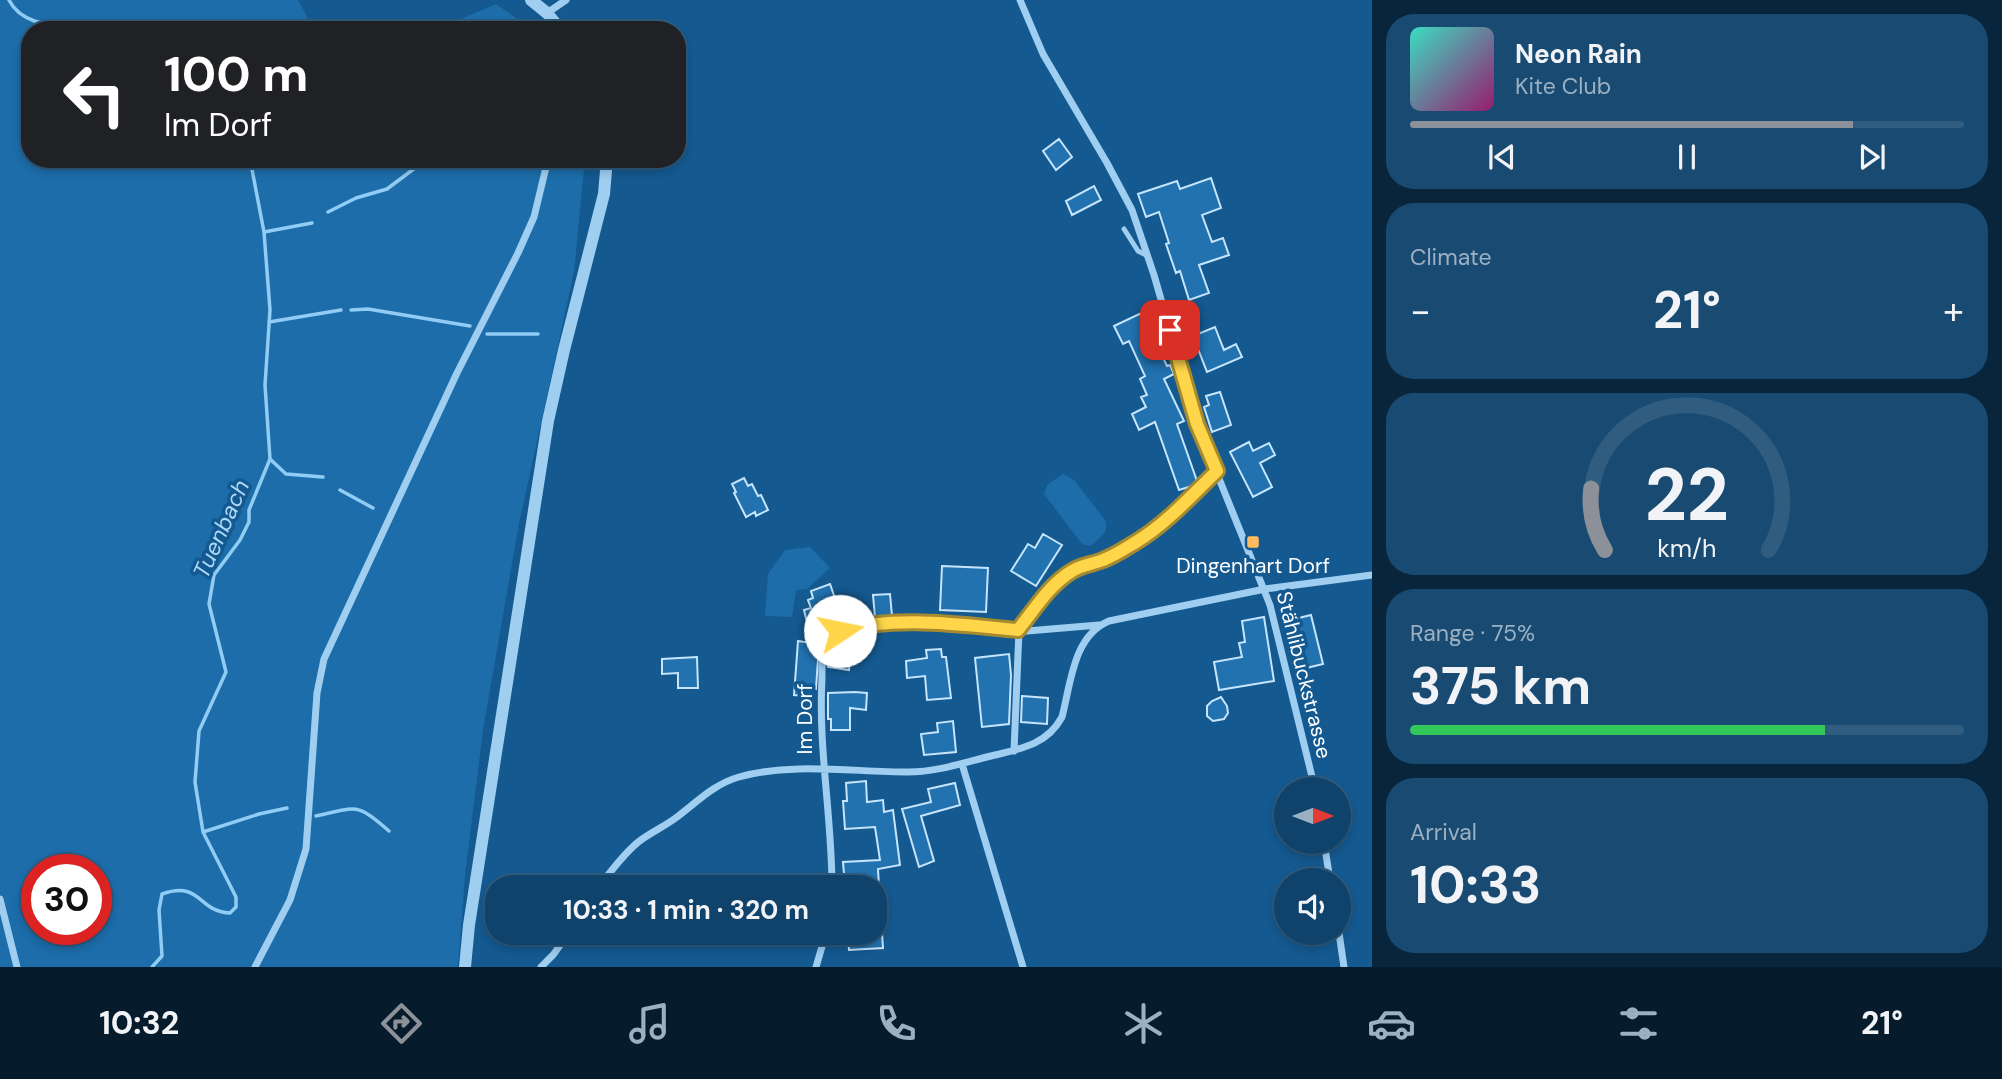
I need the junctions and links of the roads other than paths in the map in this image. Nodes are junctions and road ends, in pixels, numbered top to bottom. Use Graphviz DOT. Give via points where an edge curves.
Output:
graph roads {
  1 [pos="531,0"];
  2 [pos="566,0"];
  3 [pos="1020,0"];
  4 [pos="547,13"];
  5 [pos="554,21"];
  6 [pos="546,168"];
  7 [pos="606,168"];
  8 [pos="1124,229"];
  9 [pos="1148,256"];
  10 [pos="1217,471"];
  11 [pos="1372,575"];
  12 [pos="1265,589"];
  13 [pos="1099,625"];
  14 [pos="1018,630"];
  15 [pos="1014,751"];
  16 [pos="962,764"];
  17 [pos="822,768"];
  18 [pos="1312,777"];
  19 [pos="608,875"];
  20 [pos="831,875"];
  21 [pos="0,899"];
  22 [pos="559,945"];
  23 [pos="822,945"];
  24 [pos="1341,945"];
  25 [pos="18,967"];
  26 [pos="255,967"];
  27 [pos="465,967"];
  28 [pos="541,967"];
  29 [pos="816,967"];
  30 [pos="1023,967"];
  31 [pos="1344,967"];
  1 -- 4 [label="street"];
  2 -- 4 [label="street"];
  3 -- 9 [label="street, Stählibuckstrasse" via="1043,54 1126,196"];
  4 -- 5 [label="street"];
  6 -- 26 [label="street" via="534,217 518,253 324,659 317,693 306,849 290,900"];
  7 -- 27 [label="street" via="604,194 548,421"];
  8 -- 9 [label="lane" via="1138,251"];
  9 -- 10 [label="street, Stählibuckstrasse" via="1194,414"];
  10 -- 12 [label="street, Stählibuckstrasse"];
  10 -- 14 [label="street" via="1154,530 1104,559 1075,569 1052,586"];
  11 -- 12 [label="street"];
  12 -- 13 [label="street"];
  12 -- 18 [label="street, Stählibuckstrasse"];
  13 -- 14 [label="street"];
  13 -- 15 [label="street, Im Dorf" via="1081,646 1056,726 1041,741"];
  14 -- 15 [label="street"];
  14 -- 17 [label="street, Im Dorf" via="880,624 829,636 823,649"];
  15 -- 16 [label="street, Im Dorf"];
  16 -- 17 [label="street, Im Dorf" via="909,772"];
  16 -- 30 [label="street"];
  17 -- 19 [label="street" via="745,775 715,786 639,842"];
  17 -- 20 [label="street"];
  21 -- 25 [label="street"];
  22 -- 28 [label="street"];
  23 -- 29 [label="street"];
  24 -- 31 [label="street"];
}
